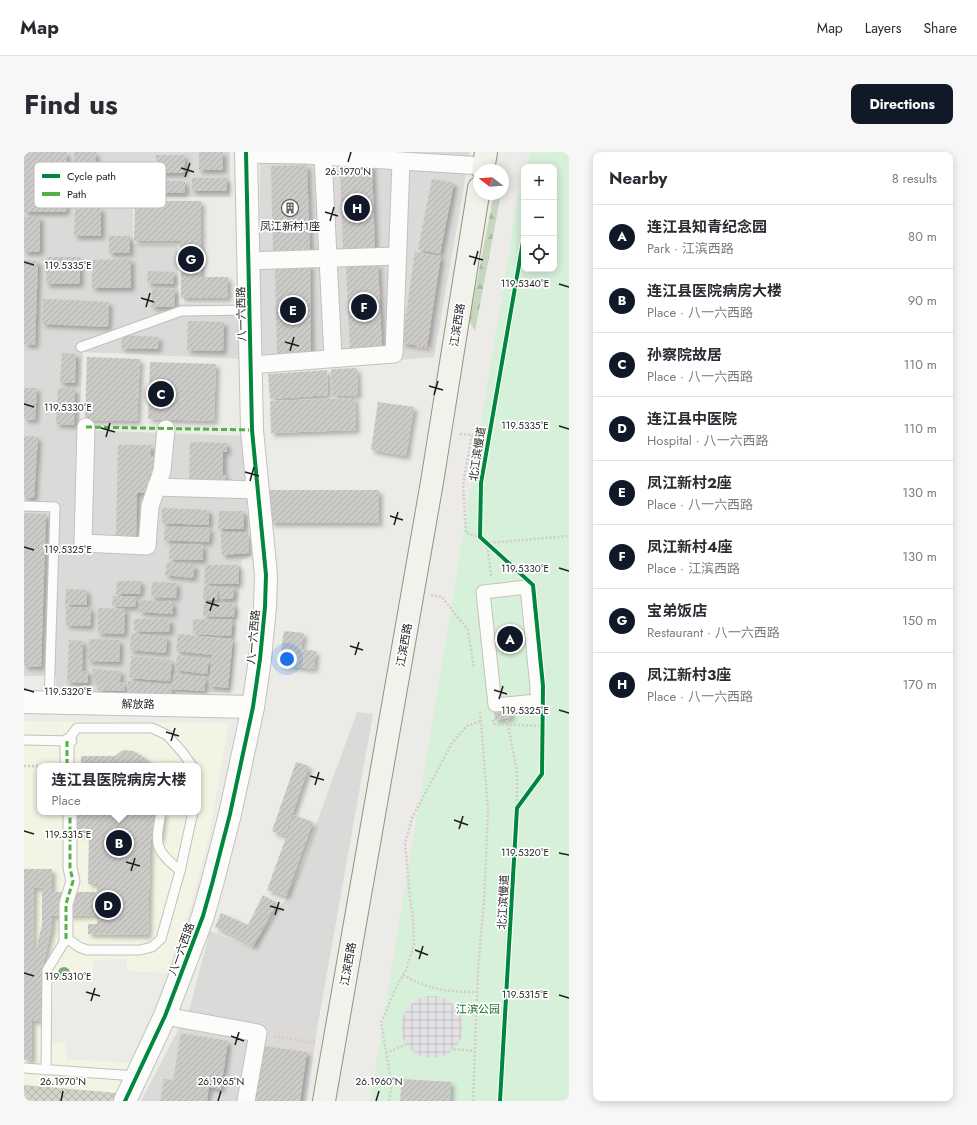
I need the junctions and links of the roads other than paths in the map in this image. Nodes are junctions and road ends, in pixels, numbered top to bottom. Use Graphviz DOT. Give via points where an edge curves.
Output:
graph roads {
  1 [pos="246,153"];
  2 [pos="305,154"];
  3 [pos="362,155"];
  4 [pos="323,156"];
  5 [pos="423,157"];
  6 [pos="401,161"];
  7 [pos="484,163"];
  8 [pos="477,200"];
  9 [pos="397,256"];
  10 [pos="328,258"];
  11 [pos="249,261"];
  12 [pos="250,310"];
  13 [pos="81,347"];
  14 [pos="333,358"];
  15 [pos="251,365"];
  16 [pos="86,427"];
  17 [pos="166,428"];
  18 [pos="156,487"];
  19 [pos="258,490"];
  20 [pos="24,506"];
  21 [pos="24,702"];
  22 [pos="49,702"];
  23 [pos="495,704"];
  24 [pos="253,707"];
  25 [pos="24,740"];
  26 [pos="70,741"];
  27 [pos="67,763"];
  28 [pos="190,763"];
  29 [pos="70,815"];
  30 [pos="161,815"];
  31 [pos="192,815"];
  32 [pos="180,871"];
  33 [pos="66,939"];
  34 [pos="165,1016"];
  35 [pos="24,1068"];
  36 [pos="46,1070"];
  37 [pos="137,1076"];
  38 [pos="125,1101"];
  39 [pos="246,1101"];
  40 [pos="324,1101"];
  1 -- 2 [label="street"];
  1 -- 11 [label="street, 八一六西路"];
  2 -- 4 [label="street"];
  3 -- 4 [label="street"];
  3 -- 6 [label="street"];
  4 -- 10 [label="street"];
  5 -- 6 [label="street"];
  5 -- 7 [label="street"];
  6 -- 9 [label="street"];
  8 -- 40 [label="main road, 江滨西路" via="425,528"];
  9 -- 10 [label="street"];
  9 -- 14 [label="street" via="394,354"];
  10 -- 11 [label="street"];
  10 -- 14 [label="street"];
  11 -- 12 [label="street, 八一六西路"];
  12 -- 13 [label="lane" via="182,312"];
  12 -- 15 [label="street, 八一六西路"];
  14 -- 15 [label="street"];
  15 -- 19 [label="street, 八一六西路" via="252,430"];
  16 -- 18 [label="street" via="83,544 147,546 150,506"];
  17 -- 18 [label="street" via="162,471"];
  18 -- 19 [label="street"];
  19 -- 24 [label="street, 八一六西路" via="266,575 263,632"];
  20 -- 22 [label="lane" via="54,507"];
  21 -- 22 [label="street, 解放路"];
  22 -- 24 [label="street, 解放路"];
  23 -- 23 [label="street" via="483,592 527,587 537,687 536,701"];
  24 -- 34 [label="street, 八一六西路" via="212,884 196,936"];
  25 -- 26 [label="lane"];
  26 -- 27 [label="street"];
  26 -- 28 [label="lane" via="77,728 152,728 166,735"];
  29 -- 33 [label="street" via="70,868 73,880 66,904"];
  30 -- 32 [label="lane" via="157,837 159,848"];
  31 -- 32 [label="lane"];
  32 -- 33 [label="lane" via="161,939 152,947 140,950 87,950"];
  33 -- 36 [label="lane" via="47,970"];
  34 -- 37 [label="street, 八一六西路"];
  34 -- 39 [label="street" via="258,1033"];
  35 -- 36 [label="lane"];
  36 -- 37 [label="lane"];
  37 -- 38 [label="street, 八一六西路"];
}
